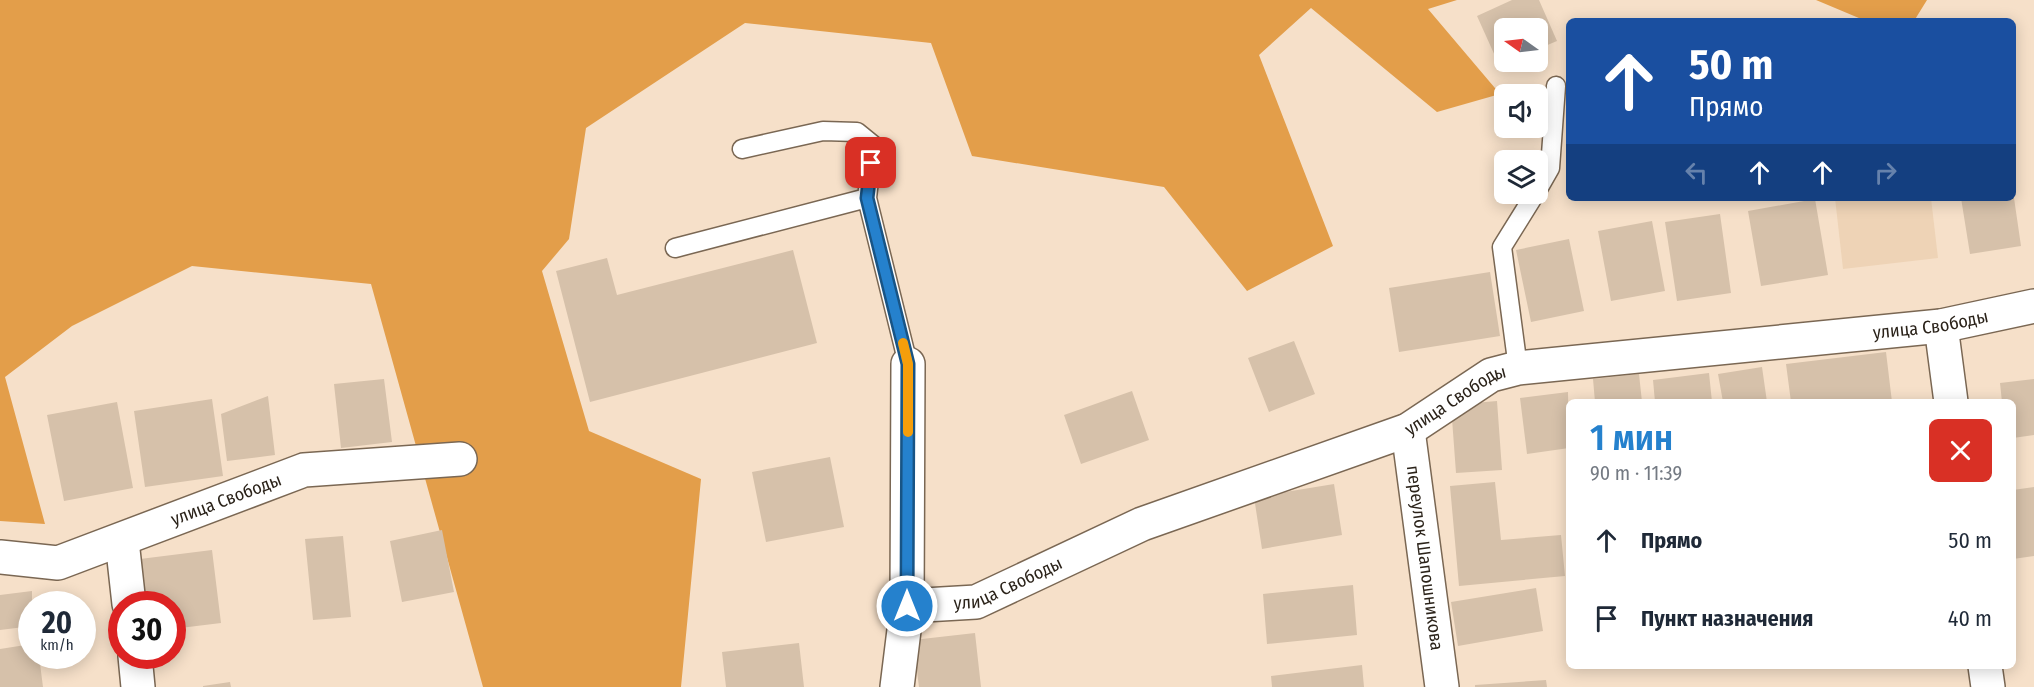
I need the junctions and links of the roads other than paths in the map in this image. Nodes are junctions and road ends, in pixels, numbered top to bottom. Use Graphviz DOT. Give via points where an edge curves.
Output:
graph roads {
  1 [pos="1556,86"];
  2 [pos="742,149"];
  3 [pos="1548,172"];
  4 [pos="867,198"];
  5 [pos="1529,204"];
  6 [pos="675,248"];
  7 [pos="2034,306"];
  8 [pos="1941,326"];
  9 [pos="908,364"];
  10 [pos="1518,368"];
  11 [pos="1951,399"];
  12 [pos="1408,430"];
  13 [pos="460,459"];
  14 [pos="122,540"];
  15 [pos="0,557"];
  16 [pos="128,591"];
  17 [pos="907,606"];
  18 [pos="136,669"];
  19 [pos="1985,669"];
  20 [pos="138,687"];
  21 [pos="897,687"];
  22 [pos="1442,687"];
  23 [pos="1988,687"];
  1 -- 3 [label="lane"];
  2 -- 4 [label="lane" via="824,131 857,132 873,145"];
  4 -- 6 [label="lane"];
  4 -- 9 [label="lane"];
  5 -- 10 [label="lane" via="1502,247"];
  7 -- 8 [label="street, улица Свободы"];
  8 -- 10 [label="street, улица Свободы"];
  8 -- 11 [label="street"];
  9 -- 17 [label="street"];
  10 -- 12 [label="street, улица Свободы" via="1491,375"];
  12 -- 17 [label="street, улица Свободы" via="1142,524 976,602"];
  12 -- 22 [label="street, переулок Шапошникова"];
  13 -- 14 [label="street, улица Свободы" via="304,470"];
  14 -- 15 [label="street, улица Свободы" via="58,562"];
  14 -- 16 [label="street"];
  17 -- 21 [label="street"];
  18 -- 20 [label="street"];
  19 -- 23 [label="street"];
}
